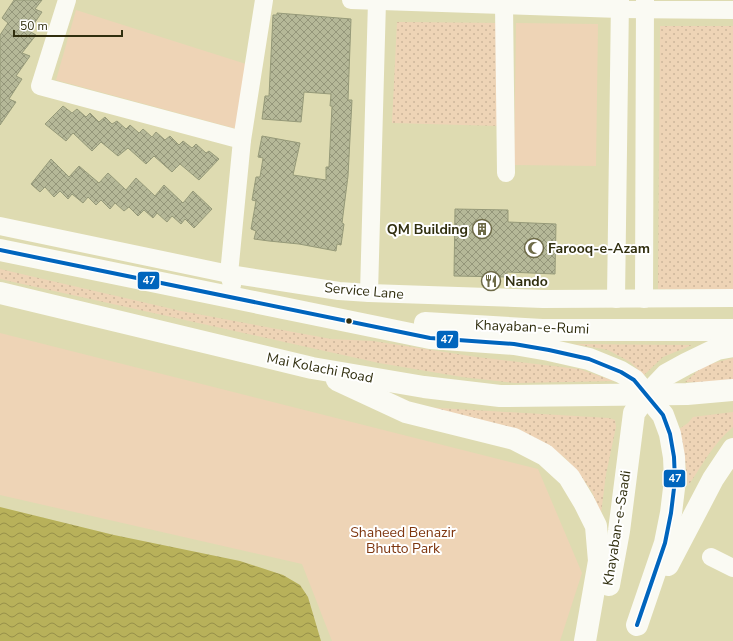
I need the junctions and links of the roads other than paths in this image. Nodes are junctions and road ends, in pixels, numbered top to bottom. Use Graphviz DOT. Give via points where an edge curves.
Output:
graph roads {
  1 [pos="67,0"];
  2 [pos="264,0"];
  3 [pos="351,0"];
  4 [pos="377,1"];
  5 [pos="620,4"];
  6 [pos="504,5"];
  7 [pos="645,5"];
  8 [pos="733,10"];
  9 [pos="242,140"];
  10 [pos="506,173"];
  11 [pos="0,226"];
  12 [pos="0,250"];
  13 [pos="229,274"];
  14 [pos="0,293"];
  15 [pos="369,294"];
  16 [pos="238,298"];
  17 [pos="733,298"];
  18 [pos="644,299"];
  19 [pos="616,300"];
  20 [pos="330,317"];
  21 [pos="733,330"];
  22 [pos="733,346"];
  23 [pos="312,368"];
  24 [pos="733,390"];
  25 [pos="647,395"];
  26 [pos="733,449"];
  27 [pos="711,557"];
  28 [pos="733,568"];
  29 [pos="634,633"];
  30 [pos="585,641"];
  31 [pos="590,641"];
  1 -- 9 [label="street" via="40,86"];
  2 -- 9 [label="street"];
  3 -- 4 [label="street"];
  4 -- 6 [label="street"];
  4 -- 15 [label="street"];
  5 -- 6 [label="street"];
  5 -- 7 [label="street"];
  5 -- 19 [label="street"];
  6 -- 10 [label="street"];
  7 -- 8 [label="street"];
  7 -- 18 [label="street"];
  9 -- 13 [label="street"];
  11 -- 13 [label="street, Service Lane"];
  12 -- 16 [label="main road"];
  13 -- 15 [label="street, Service Lane"];
  13 -- 16 [label="street"];
  14 -- 23 [label="main road, Mai Kolachi Road"];
  15 -- 19 [label="street, Service Lane"];
  16 -- 20 [label="main road"];
  17 -- 18 [label="street, Service Lane"];
  18 -- 19 [label="street, Service Lane"];
  20 -- 21 [label="main road, Khayaban-e-Rumi" via="542,330"];
  20 -- 25 [label="main road" via="430,338 514,344 589,359 634,380"];
  22 -- 25 [label="main road" via="717,349 666,375"];
  23 -- 25 [label="main road, Mai Kolachi Road" via="424,387 500,396"];
  23 -- 30 [label="main road" via="406,412 514,439 545,455 569,477 596,526 599,561"];
  24 -- 25 [label="main road"];
  25 -- 29 [label="main road" via="663,415 670,434 675,480 665,543"];
  25 -- 31 [label="main road, Khayaban-e-Saadi" via="634,413 619,531 609,584"];
  26 -- 29 [label="main road" via="712,479"];
  27 -- 28 [label="street"];
}
